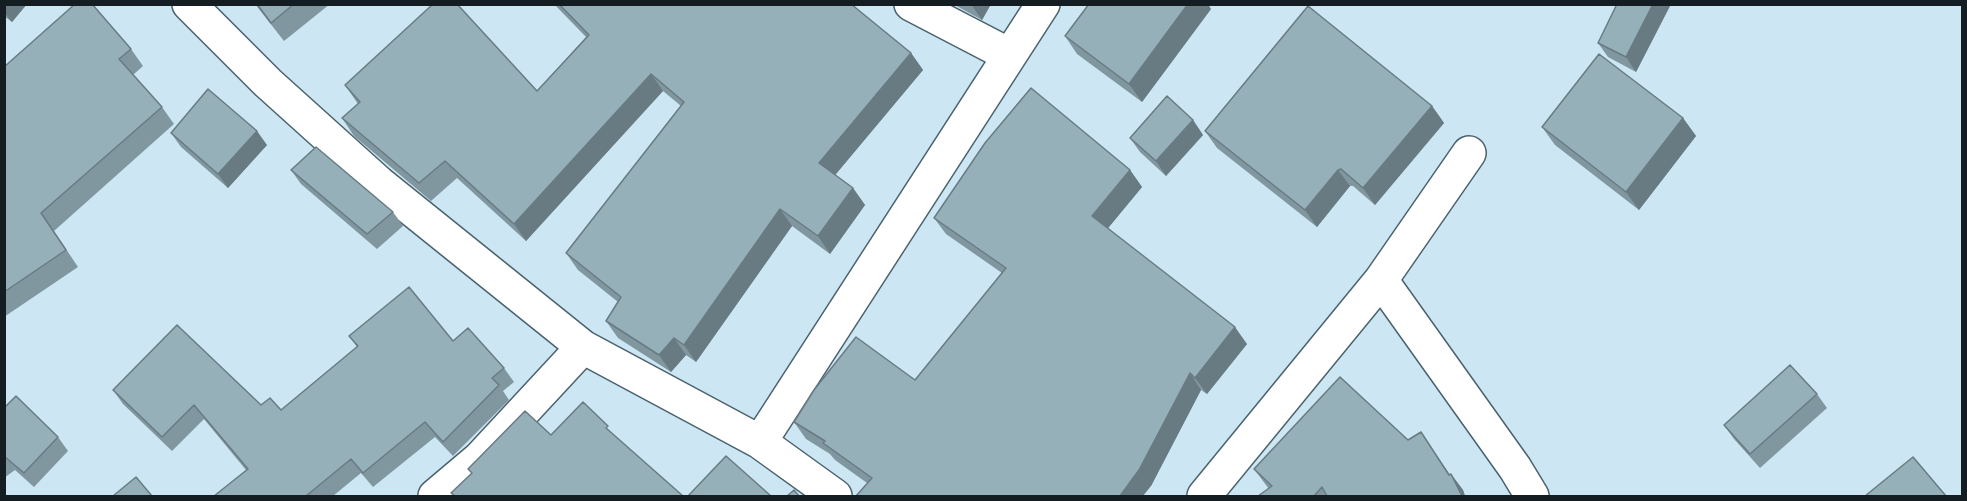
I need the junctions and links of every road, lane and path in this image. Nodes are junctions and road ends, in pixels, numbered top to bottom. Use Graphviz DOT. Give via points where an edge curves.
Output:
graph roads {
  1 [pos="189,4"];
  2 [pos="911,4"];
  3 [pos="1043,4"];
  4 [pos="1009,55"];
  5 [pos="1469,153"];
  6 [pos="1381,280"];
  7 [pos="583,347"];
  8 [pos="760,442"];
  9 [pos="435,496"];
  10 [pos="835,496"];
  11 [pos="1204,496"];
  12 [pos="1532,496"];
  1 -- 7 [label="street" via="268,83 378,183"];
  2 -- 4 [label="street"];
  3 -- 4 [label="street"];
  4 -- 8 [label="street"];
  5 -- 6 [label="street"];
  6 -- 11 [label="street"];
  6 -- 12 [label="street"];
  7 -- 8 [label="street"];
  7 -- 9 [label="street" via="480,458"];
  8 -- 10 [label="street"];
}
